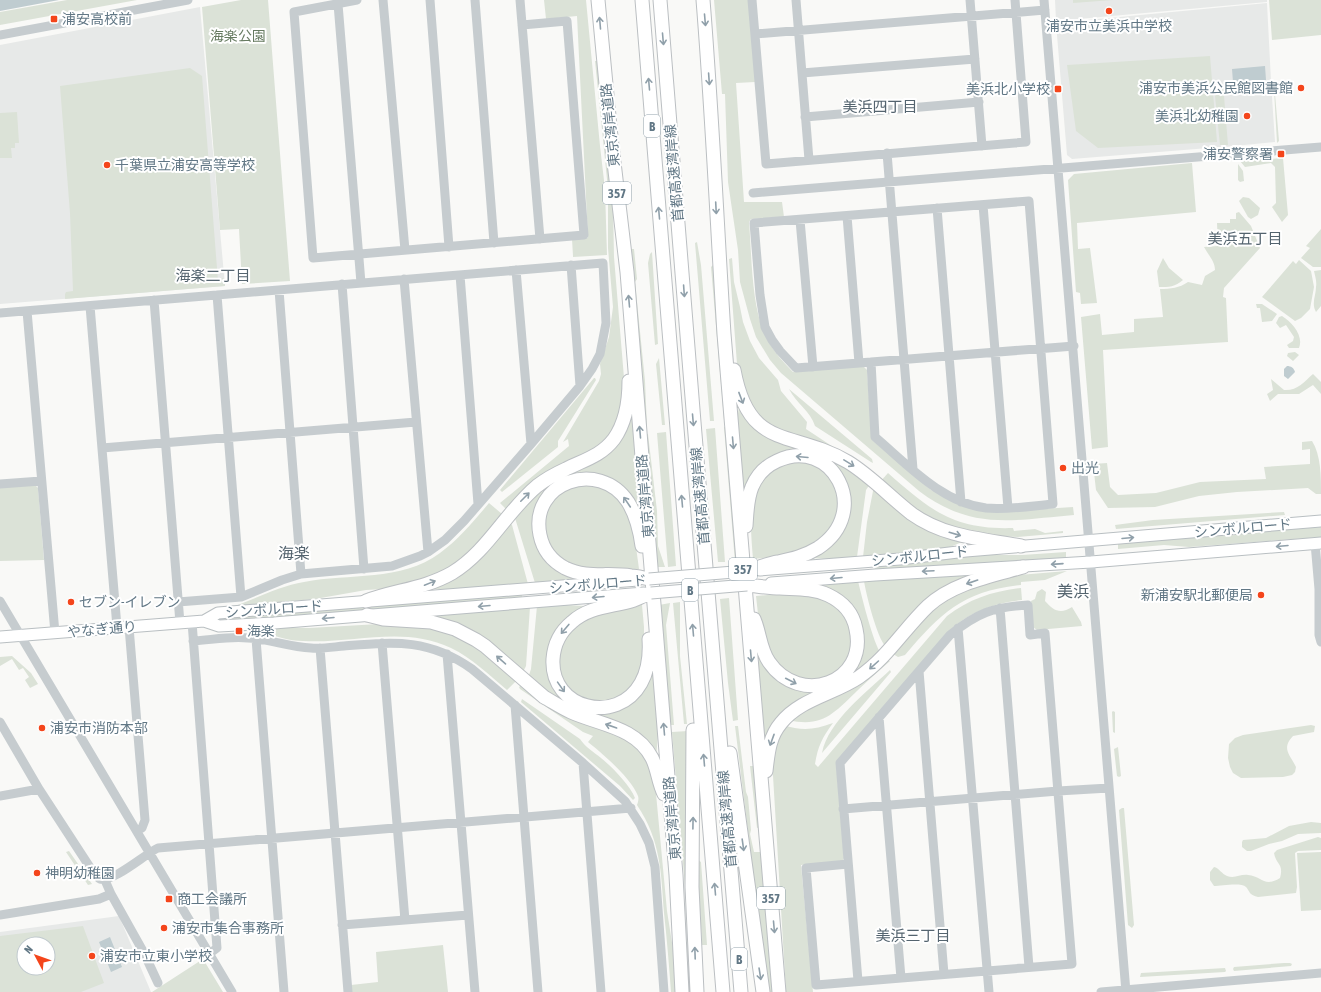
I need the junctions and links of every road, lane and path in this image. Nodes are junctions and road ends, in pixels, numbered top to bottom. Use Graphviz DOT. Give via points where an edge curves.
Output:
graph roads {
  1 [pos="188,0"];
  2 [pos="356,0"];
  3 [pos="383,0"];
  4 [pos="430,0"];
  5 [pos="475,0"];
  6 [pos="520,0"];
  7 [pos="598,0"];
  8 [pos="642,0"];
  9 [pos="660,0"];
  10 [pos="703,0"];
  11 [pos="752,0"];
  12 [pos="796,0"];
  13 [pos="970,0"];
  14 [pos="1015,0"];
  15 [pos="1044,0"];
  16 [pos="338,4"];
  17 [pos="1045,10"];
  18 [pos="1016,12"];
  19 [pos="971,16"];
  20 [pos="522,25"];
  21 [pos="798,31"];
  22 [pos="755,34"];
  23 [pos="0,35"];
  24 [pos="975,59"];
  25 [pos="802,74"];
  26 [pos="979,102"];
  27 [pos="805,117"];
  28 [pos="982,146"];
  29 [pos="1321,147"];
  30 [pos="887,153"];
  31 [pos="809,160"];
  32 [pos="1059,168"];
  33 [pos="890,181"];
  34 [pos="753,193"];
  35 [pos="983,205"];
  36 [pos="937,208"];
  37 [pos="892,212"];
  38 [pos="847,216"];
  39 [pos="800,220"];
  40 [pos="540,239"];
  41 [pos="494,243"];
  42 [pos="449,246"];
  43 [pos="405,250"];
  44 [pos="359,254"];
  45 [pos="570,265"];
  46 [pos="516,270"];
  47 [pos="460,275"];
  48 [pos="404,279"];
  49 [pos="361,283"];
  50 [pos="342,284"];
  51 [pos="279,290"];
  52 [pos="217,295"];
  53 [pos="154,300"];
  54 [pos="90,306"];
  55 [pos="27,311"];
  56 [pos="0,313"];
  57 [pos="724,334"];
  58 [pos="632,340"];
  59 [pos="1074,346"];
  60 [pos="1040,348"];
  61 [pos="995,352"];
  62 [pos="949,356"];
  63 [pos="904,359"];
  64 [pos="871,362"];
  65 [pos="859,363"];
  66 [pos="813,367"];
  67 [pos="580,386"];
  68 [pos="416,422"];
  69 [pos="353,427"];
  70 [pos="291,432"];
  71 [pos="228,438"];
  72 [pos="165,443"];
  73 [pos="531,444"];
  74 [pos="102,448"];
  75 [pos="913,469"];
  76 [pos="41,480"];
  77 [pos="0,484"];
  78 [pos="961,502"];
  79 [pos="478,504"];
  80 [pos="1008,508"];
  81 [pos="1321,521"];
  82 [pos="1090,541"];
  83 [pos="1318,543"];
  84 [pos="1021,546"];
  85 [pos="428,552"];
  86 [pos="742,553"];
  87 [pos="1091,562"];
  88 [pos="651,563"];
  89 [pos="1023,567"];
  90 [pos="364,569"];
  91 [pos="746,572"];
  92 [pos="302,574"];
  93 [pos="649,579"];
  94 [pos="747,585"];
  95 [pos="650,593"];
  96 [pos="241,596"];
  97 [pos="0,601"];
  98 [pos="366,601"];
  99 [pos="746,601"];
  100 [pos="178,602"];
  101 [pos="654,606"];
  102 [pos="1000,608"];
  103 [pos="367,615"];
  104 [pos="204,621"];
  105 [pos="180,622"];
  106 [pos="192,622"];
  107 [pos="130,626"];
  108 [pos="117,628"];
  109 [pos="958,628"];
  110 [pos="55,632"];
  111 [pos="20,636"];
  112 [pos="0,637"];
  113 [pos="256,639"];
  114 [pos="193,641"];
  115 [pos="1321,642"];
  116 [pos="382,643"];
  117 [pos="320,648"];
  118 [pos="447,654"];
  119 [pos="695,657"];
  120 [pos="714,668"];
  121 [pos="919,671"];
  122 [pos="515,705"];
  123 [pos="879,717"];
  124 [pos="0,722"];
  125 [pos="583,763"];
  126 [pos="39,788"];
  127 [pos="1110,788"];
  128 [pos="1058,791"];
  129 [pos="1015,794"];
  130 [pos="0,796"];
  131 [pos="972,798"];
  132 [pos="930,802"];
  133 [pos="763,805"];
  134 [pos="887,805"];
  135 [pos="631,808"];
  136 [pos="844,808"];
  137 [pos="671,810"];
  138 [pos="587,812"];
  139 [pos="524,817"];
  140 [pos="461,822"];
  141 [pos="398,827"];
  142 [pos="137,831"];
  143 [pos="335,833"];
  144 [pos="272,838"];
  145 [pos="209,843"];
  146 [pos="150,853"];
  147 [pos="848,864"];
  148 [pos="104,878"];
  149 [pos="111,894"];
  150 [pos="0,915"];
  151 [pos="468,915"];
  152 [pos="405,920"];
  153 [pos="342,925"];
  154 [pos="209,954"];
  155 [pos="1029,967"];
  156 [pos="987,971"];
  157 [pos="1321,973"];
  158 [pos="944,974"];
  159 [pos="901,978"];
  160 [pos="858,981"];
  161 [pos="158,983"];
  162 [pos="1126,991"];
  163 [pos="232,992"];
  164 [pos="284,992"];
  165 [pos="348,992"];
  166 [pos="475,992"];
  167 [pos="538,992"];
  168 [pos="601,992"];
  169 [pos="664,992"];
  170 [pos="682,992"];
  171 [pos="697,992"];
  172 [pos="723,992"];
  173 [pos="741,992"];
  174 [pos="763,992"];
  175 [pos="779,992"];
  176 [pos="988,992"];
  177 [pos="1101,992"];
  1 -- 23 [label="street"];
  2 -- 16 [label="street"];
  3 -- 43 [label="street"];
  4 -- 42 [label="street"];
  5 -- 41 [label="street"];
  6 -- 20 [label="street"];
  58 -- 7 [label="highway, 東京湾岸道路 / 357, one-way"];
  119 -- 8 [label="highway, 首都高速湾岸線 / B, one-way"];
  9 -- 120 [label="highway, 首都高速湾岸線 / B, one-way"];
  10 -- 57 [label="highway, 357, one-way" via="712,110"];
  11 -- 22 [label="street"];
  12 -- 21 [label="street"];
  13 -- 19 [label="street"];
  14 -- 18 [label="street"];
  15 -- 17 [label="street"];
  16 -- 44 [label="street"];
  16 -- 44 [label="street" via="294,12 313,258"];
  17 -- 18 [label="street"];
  17 -- 32 [label="street"];
  18 -- 19 [label="street"];
  18 -- 28 [label="street" via="1026,142"];
  19 -- 21 [label="street"];
  19 -- 24 [label="street"];
  20 -- 40 [label="street"];
  20 -- 40 [label="street" via="567,21 575,110 584,235"];
  21 -- 22 [label="street"];
  21 -- 25 [label="street"];
  22 -- 31 [label="street" via="766,164"];
  24 -- 25 [label="street"];
  24 -- 26 [label="street"];
  25 -- 27 [label="street"];
  26 -- 27 [label="street"];
  26 -- 28 [label="street"];
  27 -- 31 [label="street"];
  28 -- 30 [label="street"];
  29 -- 32 [label="street"];
  30 -- 31 [label="street"];
  30 -- 33 [label="street"];
  32 -- 33 [label="street"];
  32 -- 59 [label="street"];
  33 -- 34 [label="street"];
  33 -- 37 [label="street"];
  35 -- 36 [label="street"];
  35 -- 60 [label="street" via="1028,201"];
  35 -- 61 [label="street"];
  36 -- 37 [label="street"];
  36 -- 62 [label="street"];
  37 -- 38 [label="street"];
  37 -- 63 [label="street"];
  38 -- 39 [label="street"];
  38 -- 65 [label="street"];
  39 -- 66 [label="street"];
  39 -- 66 [label="street" via="754,224 760,295 765,327 780,352 796,368"];
  40 -- 41 [label="street"];
  41 -- 42 [label="street"];
  42 -- 43 [label="street"];
  43 -- 44 [label="street"];
  44 -- 49 [label="street"];
  45 -- 46 [label="street"];
  45 -- 67 [label="street"];
  45 -- 67 [label="street" via="602,263 606,308 600,354"];
  46 -- 47 [label="street"];
  46 -- 73 [label="street"];
  47 -- 48 [label="street"];
  47 -- 79 [label="street"];
  48 -- 49 [label="street"];
  48 -- 68 [label="street"];
  49 -- 50 [label="street"];
  50 -- 51 [label="street"];
  50 -- 69 [label="street"];
  51 -- 52 [label="street"];
  51 -- 70 [label="street"];
  52 -- 53 [label="street"];
  52 -- 71 [label="street"];
  53 -- 54 [label="street"];
  53 -- 72 [label="street"];
  54 -- 55 [label="street"];
  54 -- 74 [label="street"];
  55 -- 56 [label="street"];
  55 -- 76 [label="street"];
  57 -- 84 [label="highway, one-way" via="741,399 750,416 764,429 847,461 912,514 932,526 961,536"];
  57 -- 86 [label="highway, 357, one-way"];
  88 -- 58 [label="highway, 東京湾岸道路 / 357, one-way"];
  98 -- 58 [label="highway, one-way" via="426,585 461,567 537,486 556,474 600,454 621,428 627,407"];
  59 -- 60 [label="street"];
  59 -- 82 [label="street"];
  60 -- 61 [label="street"];
  60 -- 80 [label="street" via="1053,504"];
  61 -- 62 [label="street"];
  61 -- 80 [label="street"];
  62 -- 63 [label="street"];
  62 -- 78 [label="street"];
  63 -- 64 [label="street"];
  63 -- 75 [label="street"];
  64 -- 65 [label="street"];
  64 -- 75 [label="street" via="875,437"];
  65 -- 66 [label="street"];
  67 -- 73 [label="street"];
  68 -- 69 [label="street"];
  68 -- 85 [label="street"];
  69 -- 70 [label="street"];
  69 -- 90 [label="street"];
  70 -- 71 [label="street"];
  70 -- 92 [label="street"];
  71 -- 72 [label="street"];
  71 -- 96 [label="street"];
  72 -- 74 [label="street"];
  72 -- 100 [label="street"];
  73 -- 79 [label="street"];
  74 -- 108 [label="street"];
  75 -- 78 [label="street" via="940,491"];
  76 -- 77 [label="street"];
  76 -- 110 [label="street"];
  78 -- 80 [label="street" via="985,508"];
  79 -- 85 [label="street" via="455,532"];
  82 -- 81 [label="main road, シンボルロード, one-way"];
  82 -- 84 [label="main road, シンボルロード"];
  82 -- 87 [label="street"];
  83 -- 87 [label="main road, シンボルロード, one-way"];
  83 -- 115 [label="street"];
  84 -- 91 [label="main road, シンボルロード"];
  85 -- 90 [label="street" via="392,566"];
  91 -- 86 [label="highway, one-way" via="810,552 834,533 843,515 844,492 832,471 820,462 797,456 774,462 762,471 752,486 749,497"];
  86 -- 99 [label="highway, 357"];
  87 -- 89 [label="main road, シンボルロード, one-way"];
  87 -- 127 [label="street"];
  88 -- 93 [label="highway, one-way" via="642,549 636,519 628,502 616,489 594,479 571,481 552,493 543,507 539,530 543,545 550,557 557,562 574,572 590,575 631,575"];
  88 -- 101 [label="highway, 東京湾岸道路 / 357"];
  89 -- 94 [label="main road, シンボルロード, one-way"];
  89 -- 133 [label="highway, one-way" via="964,585 940,597 861,676 787,716 776,730 770,746"];
  90 -- 92 [label="street"];
  91 -- 93 [label="main road, シンボルロード, bridge"];
  92 -- 96 [label="street"];
  93 -- 98 [label="main road, シンボルロード"];
  94 -- 95 [label="main road, シンボルロード, bridge"];
  99 -- 94 [label="highway, one-way" via="756,624 761,645 770,662 786,678 801,685 825,684 838,678 854,658 857,646 854,620 841,603 822,592"];
  95 -- 101 [label="highway, one-way" via="633,600 603,606 578,617 561,633 554,650 553,661 556,678 568,696 590,707 608,707 626,701 641,684 646,672 650,621"];
  95 -- 103 [label="main road, シンボルロード, one-way"];
  96 -- 100 [label="street"];
  97 -- 111 [label="street"];
  98 -- 104 [label="main road, シンボルロード" via="218,613"];
  99 -- 133 [label="highway, 357, one-way"];
  100 -- 105 [label="street"];
  137 -- 101 [label="highway, 東京湾岸道路 / 357, one-way"];
  102 -- 109 [label="street" via="975,617"];
  102 -- 128 [label="street" via="1028,605 1030,634 1045,633"];
  102 -- 129 [label="street"];
  103 -- 104 [label="main road, シンボルロード, one-way" via="219,626"];
  137 -- 103 [label="highway, one-way" via="652,758 634,737 556,705 485,646 461,632 431,622 383,619"];
  104 -- 106 [label="main road, やなぎ通り"];
  105 -- 106 [label="main road, やなぎ通り"];
  105 -- 107 [label="main road, やなぎ通り"];
  106 -- 114 [label="street"];
  107 -- 108 [label="main road, やなぎ通り"];
  107 -- 142 [label="street" via="145,820 142,828"];
  108 -- 110 [label="main road, やなぎ通り"];
  109 -- 121 [label="street"];
  109 -- 131 [label="street"];
  110 -- 111 [label="main road, やなぎ通り"];
  111 -- 112 [label="main road, やなぎ通り"];
  111 -- 142 [label="street"];
  113 -- 114 [label="street" via="236,637"];
  113 -- 117 [label="street" via="291,647"];
  113 -- 144 [label="street"];
  114 -- 145 [label="street"];
  116 -- 117 [label="street"];
  116 -- 118 [label="street" via="411,644"];
  116 -- 141 [label="street"];
  117 -- 143 [label="street"];
  118 -- 122 [label="street" via="472,669"];
  118 -- 140 [label="street"];
  171 -- 119 [label="highway, one-way" via="692,887"];
  172 -- 119 [label="highway, 首都高速湾岸線 / B, one-way"];
  120 -- 173 [label="highway, 首都高速湾岸線 / B"];
  120 -- 174 [label="highway, one-way" via="724,717"];
  121 -- 123 [label="street"];
  121 -- 132 [label="street"];
  122 -- 125 [label="street"];
  122 -- 139 [label="street"];
  123 -- 134 [label="street"];
  123 -- 136 [label="street" via="840,763"];
  124 -- 126 [label="street"];
  125 -- 135 [label="street"];
  125 -- 138 [label="street"];
  126 -- 130 [label="street"];
  126 -- 148 [label="street" via="95,875 100,879"];
  127 -- 128 [label="street"];
  127 -- 162 [label="street"];
  128 -- 129 [label="street"];
  128 -- 155 [label="street" via="1072,964"];
  129 -- 131 [label="street"];
  129 -- 155 [label="street"];
  131 -- 132 [label="street"];
  131 -- 156 [label="street"];
  132 -- 134 [label="street"];
  132 -- 158 [label="street"];
  133 -- 175 [label="highway, 357, one-way"];
  134 -- 136 [label="street"];
  134 -- 159 [label="street"];
  135 -- 138 [label="street"];
  135 -- 169 [label="street" via="644,832 655,867"];
  136 -- 147 [label="street"];
  137 -- 170 [label="highway, 東京湾岸道路 / 357"];
  138 -- 139 [label="street"];
  138 -- 168 [label="street"];
  139 -- 140 [label="street"];
  139 -- 167 [label="street"];
  140 -- 141 [label="street"];
  140 -- 151 [label="street"];
  141 -- 143 [label="street"];
  141 -- 152 [label="street"];
  142 -- 146 [label="street"];
  143 -- 144 [label="street"];
  143 -- 153 [label="street"];
  144 -- 145 [label="street"];
  144 -- 164 [label="street"];
  145 -- 146 [label="street" via="158,848"];
  145 -- 154 [label="street" via="217,948"];
  146 -- 148 [label="street" via="116,874"];
  146 -- 154 [label="street"];
  147 -- 160 [label="street"];
  147 -- 160 [label="street" via="806,868 816,984"];
  148 -- 149 [label="street"];
  149 -- 150 [label="street" via="99,899"];
  149 -- 161 [label="street"];
  151 -- 152 [label="street"];
  151 -- 166 [label="street"];
  152 -- 153 [label="street"];
  153 -- 165 [label="street"];
  154 -- 163 [label="street"];
  155 -- 156 [label="street"];
  156 -- 158 [label="street"];
  156 -- 176 [label="street"];
  157 -- 162 [label="street"];
  158 -- 159 [label="street"];
  159 -- 160 [label="street"];
  162 -- 177 [label="street"];
}
